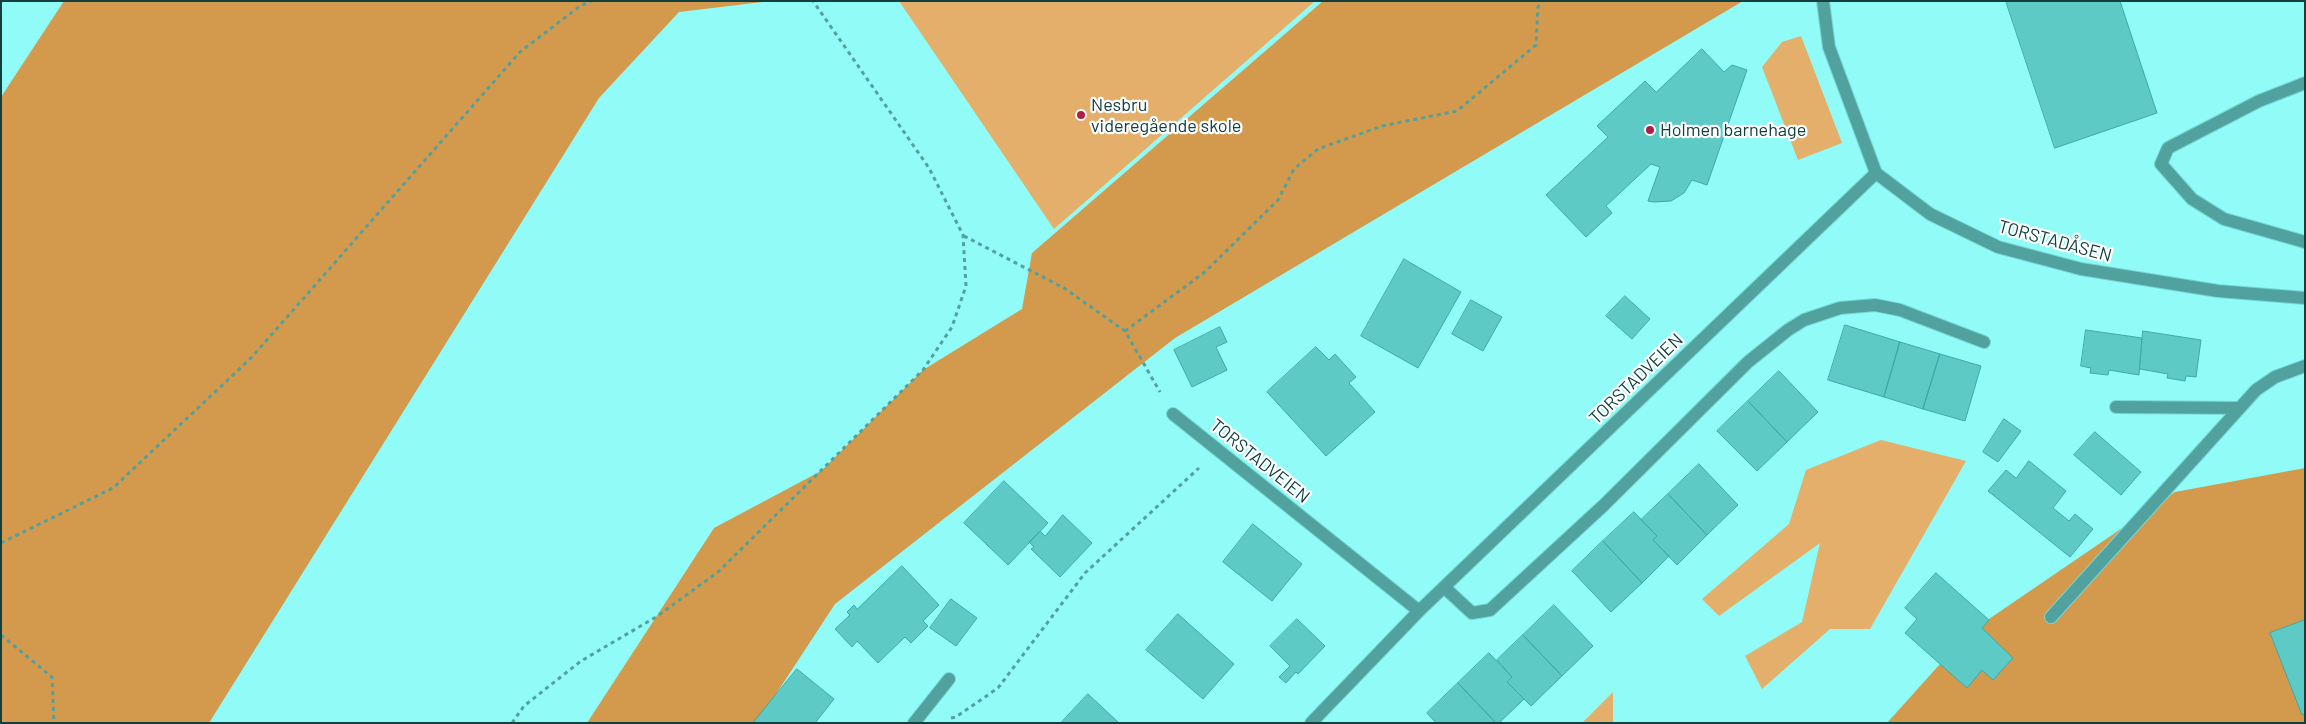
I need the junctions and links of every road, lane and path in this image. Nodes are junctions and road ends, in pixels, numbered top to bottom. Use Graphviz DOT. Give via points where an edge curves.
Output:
graph roads {
  1 [pos="591,1"];
  2 [pos="813,1"];
  3 [pos="1542,1"];
  4 [pos="1823,1"];
  5 [pos="2305,83"];
  6 [pos="1876,174"];
  7 [pos="963,235"];
  8 [pos="2305,242"];
  9 [pos="2305,298"];
  10 [pos="1125,331"];
  11 [pos="1984,342"];
  12 [pos="2305,366"];
  13 [pos="2116,407"];
  14 [pos="2240,408"];
  15 [pos="1173,414"];
  16 [pos="1218,450"];
  17 [pos="1,543"];
  18 [pos="1444,586"];
  19 [pos="1419,611"];
  20 [pos="2051,618"];
  21 [pos="1,635"];
  22 [pos="949,679"];
  23 [pos="948,719"];
  24 [pos="54,723"];
  25 [pos="512,723"];
  26 [pos="914,723"];
  27 [pos="1311,723"];
  1 -- 17 [label="path" via="520,52 251,358 113,488"];
  2 -- 7 [label="path" via="929,168"];
  3 -- 10 [label="path" via="1538,7 1536,45 1458,111 1382,126 1318,149 1294,169 1278,200 1205,272"];
  4 -- 6 [label="street" via="1829,47"];
  5 -- 8 [label="street" via="2259,101 2168,148 2161,164 2192,199 2224,219"];
  6 -- 9 [label="street, TORSTADÅSEN" via="1930,214 1998,247 2081,269 2218,291"];
  6 -- 18 [label="street, TORSTADVEIEN"];
  7 -- 10 [label="path" via="1064,288"];
  7 -- 25 [label="path" via="966,286 952,327 923,370 718,572 656,617 581,661 524,706"];
  10 -- 15 [label="path"];
  11 -- 18 [label="street" via="1900,310 1875,305 1840,308 1804,320 1742,368 1604,505 1490,610 1472,614"];
  12 -- 14 [label="street" via="2275,377 2256,390"];
  13 -- 14 [label="street"];
  14 -- 20 [label="street"];
  15 -- 16 [label="street, TORSTADVEIEN"];
  16 -- 19 [label="street, TORSTADVEIEN"];
  16 -- 23 [label="path" via="1085,573 998,688 956,717"];
  18 -- 19 [label="street, TORSTADVEIEN"];
  19 -- 27 [label="street, TORSTADVEIEN"];
  21 -- 24 [label="path" via="52,677"];
  22 -- 26 [label="street"];
}
